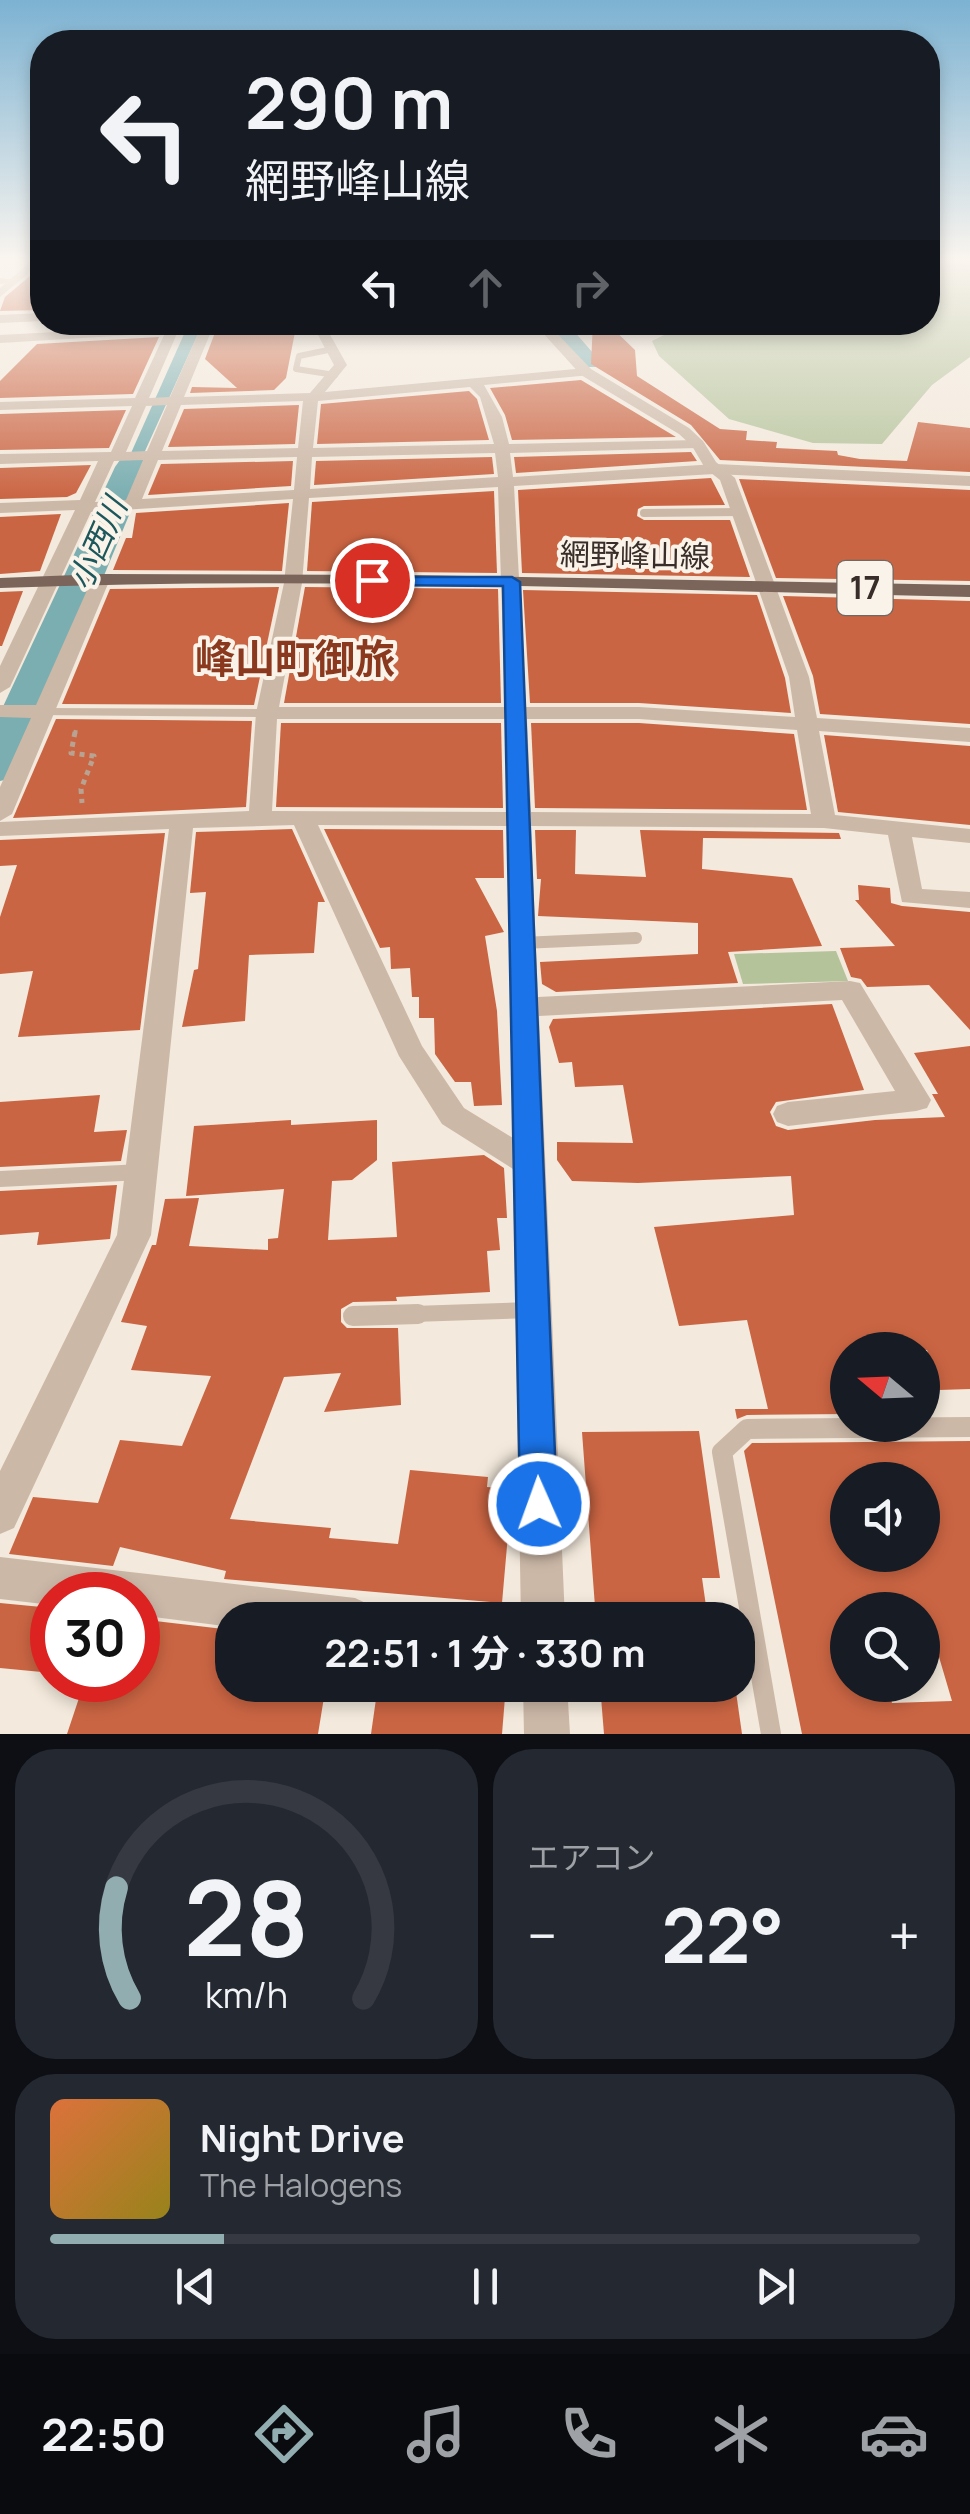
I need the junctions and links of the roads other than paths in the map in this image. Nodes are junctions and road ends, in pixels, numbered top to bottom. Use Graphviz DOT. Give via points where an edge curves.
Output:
graph roads {
  1 [pos="52,338"];
  2 [pos="169,338"];
  3 [pos="202,338"];
  4 [pos="327,338"];
  5 [pos="554,338"];
  6 [pos="0,339"];
  7 [pos="333,349"];
  8 [pos="586,372"];
  9 [pos="335,375"];
  10 [pos="474,383"];
  11 [pos="312,396"];
  12 [pos="174,402"];
  13 [pos="144,403"];
  14 [pos="0,406"];
  15 [pos="698,444"];
  16 [pos="504,449"];
  17 [pos="305,453"];
  18 [pos="151,456"];
  19 [pos="115,457"];
  20 [pos="0,459"];
  21 [pos="717,470"];
  22 [pos="970,481"];
  23 [pos="506,483"];
  24 [pos="302,496"];
  25 [pos="92,506"];
  26 [pos="129,506"];
  27 [pos="0,508"];
  28 [pos="739,512"];
  29 [pos="644,514"];
  30 [pos="97,579"];
  31 [pos="57,580"];
  32 [pos="293,580"];
  33 [pos="512,582"];
  34 [pos="0,583"];
  35 [pos="758,585"];
  36 [pos="970,591"];
  37 [pos="0,687"];
  38 [pos="1,711"];
  39 [pos="41,712"];
  40 [pos="515,712"];
  41 [pos="266,713"];
  42 [pos="807,723"];
  43 [pos="970,735"];
  44 [pos="0,814"];
  45 [pos="260,818"];
  46 [pos="302,818"];
  47 [pos="518,818"];
  48 [pos="182,822"];
  49 [pos="824,822"];
  50 [pos="0,828"];
  51 [pos="899,830"];
  52 [pos="970,836"];
  53 [pos="970,900"];
  54 [pos="636,938"];
  55 [pos="522,943"];
  56 [pos="524,1007"];
  57 [pos="788,1114"];
  58 [pos="528,1162"];
  59 [pos="142,1172"];
  60 [pos="0,1179"];
  61 [pos="532,1310"];
  62 [pos="353,1316"];
  63 [pos="970,1426"];
  64 [pos="0,1514"];
  65 [pos="0,1578"];
  66 [pos="542,1602"];
  67 [pos="215,1603"];
  68 [pos="546,1702"];
  69 [pos="547,1734"];
  70 [pos="771,1734"];
  1 -- 6 [label="street"];
  2 -- 13 [label="street"];
  3 -- 12 [label="street"];
  4 -- 7 [label="street"];
  5 -- 8 [label="street"];
  7 -- 9 [label="street" via="341,364"];
  7 -- 9 [label="lane" via="299,356 296,369"];
  8 -- 10 [label="street"];
  8 -- 15 [label="street"];
  9 -- 11 [label="street"];
  10 -- 11 [label="street"];
  10 -- 16 [label="street" via="496,417"];
  11 -- 12 [label="street"];
  11 -- 17 [label="street"];
  12 -- 13 [label="street"];
  12 -- 18 [label="street"];
  13 -- 14 [label="street"];
  13 -- 19 [label="street"];
  15 -- 16 [label="street"];
  15 -- 21 [label="street"];
  16 -- 17 [label="street"];
  16 -- 23 [label="street"];
  17 -- 18 [label="street"];
  17 -- 24 [label="street"];
  18 -- 19 [label="street"];
  18 -- 26 [label="street"];
  19 -- 20 [label="street"];
  19 -- 25 [label="street"];
  21 -- 22 [label="street"];
  21 -- 23 [label="street"];
  21 -- 28 [label="street" via="728,478"];
  23 -- 24 [label="street"];
  23 -- 33 [label="street"];
  24 -- 26 [label="street"];
  24 -- 32 [label="street"];
  25 -- 26 [label="street"];
  25 -- 27 [label="street"];
  25 -- 31 [label="street"];
  28 -- 29 [label="lane"];
  28 -- 35 [label="street"];
  30 -- 31 [label="main road, 網野峰山線 / 17"];
  30 -- 32 [label="main road, 網野峰山線 / 17"];
  30 -- 39 [label="street"];
  31 -- 34 [label="main road, 網野峰山線 / 17"];
  31 -- 37 [label="street"];
  32 -- 33 [label="main road, 網野峰山線 / 17"];
  32 -- 41 [label="street"];
  33 -- 35 [label="main road, 網野峰山線 / 17"];
  33 -- 40 [label="street"];
  35 -- 36 [label="main road, 網野峰山線 / 17"];
  35 -- 42 [label="street" via="799,677"];
  38 -- 39 [label="street"];
  39 -- 41 [label="street"];
  39 -- 44 [label="street"];
  40 -- 41 [label="street"];
  40 -- 42 [label="street"];
  40 -- 47 [label="street"];
  41 -- 45 [label="street"];
  42 -- 43 [label="street"];
  42 -- 49 [label="street"];
  45 -- 46 [label="street"];
  45 -- 48 [label="street"];
  46 -- 47 [label="street"];
  46 -- 58 [label="street" via="371,970 453,1116"];
  47 -- 49 [label="street"];
  47 -- 55 [label="street"];
  48 -- 50 [label="street"];
  48 -- 59 [label="street"];
  49 -- 51 [label="street"];
  51 -- 52 [label="street"];
  51 -- 53 [label="street" via="912,896"];
  54 -- 55 [label="lane"];
  55 -- 56 [label="street"];
  56 -- 57 [label="street" via="850,990 916,1100"];
  56 -- 58 [label="street"];
  58 -- 61 [label="street"];
  59 -- 60 [label="lane"];
  59 -- 64 [label="street" via="134,1235"];
  61 -- 62 [label="lane"];
  61 -- 66 [label="street"];
  63 -- 70 [label="lane" via="747,1429 722,1452"];
  65 -- 67 [label="street"];
  68 -- 69 [label="street"];
}
